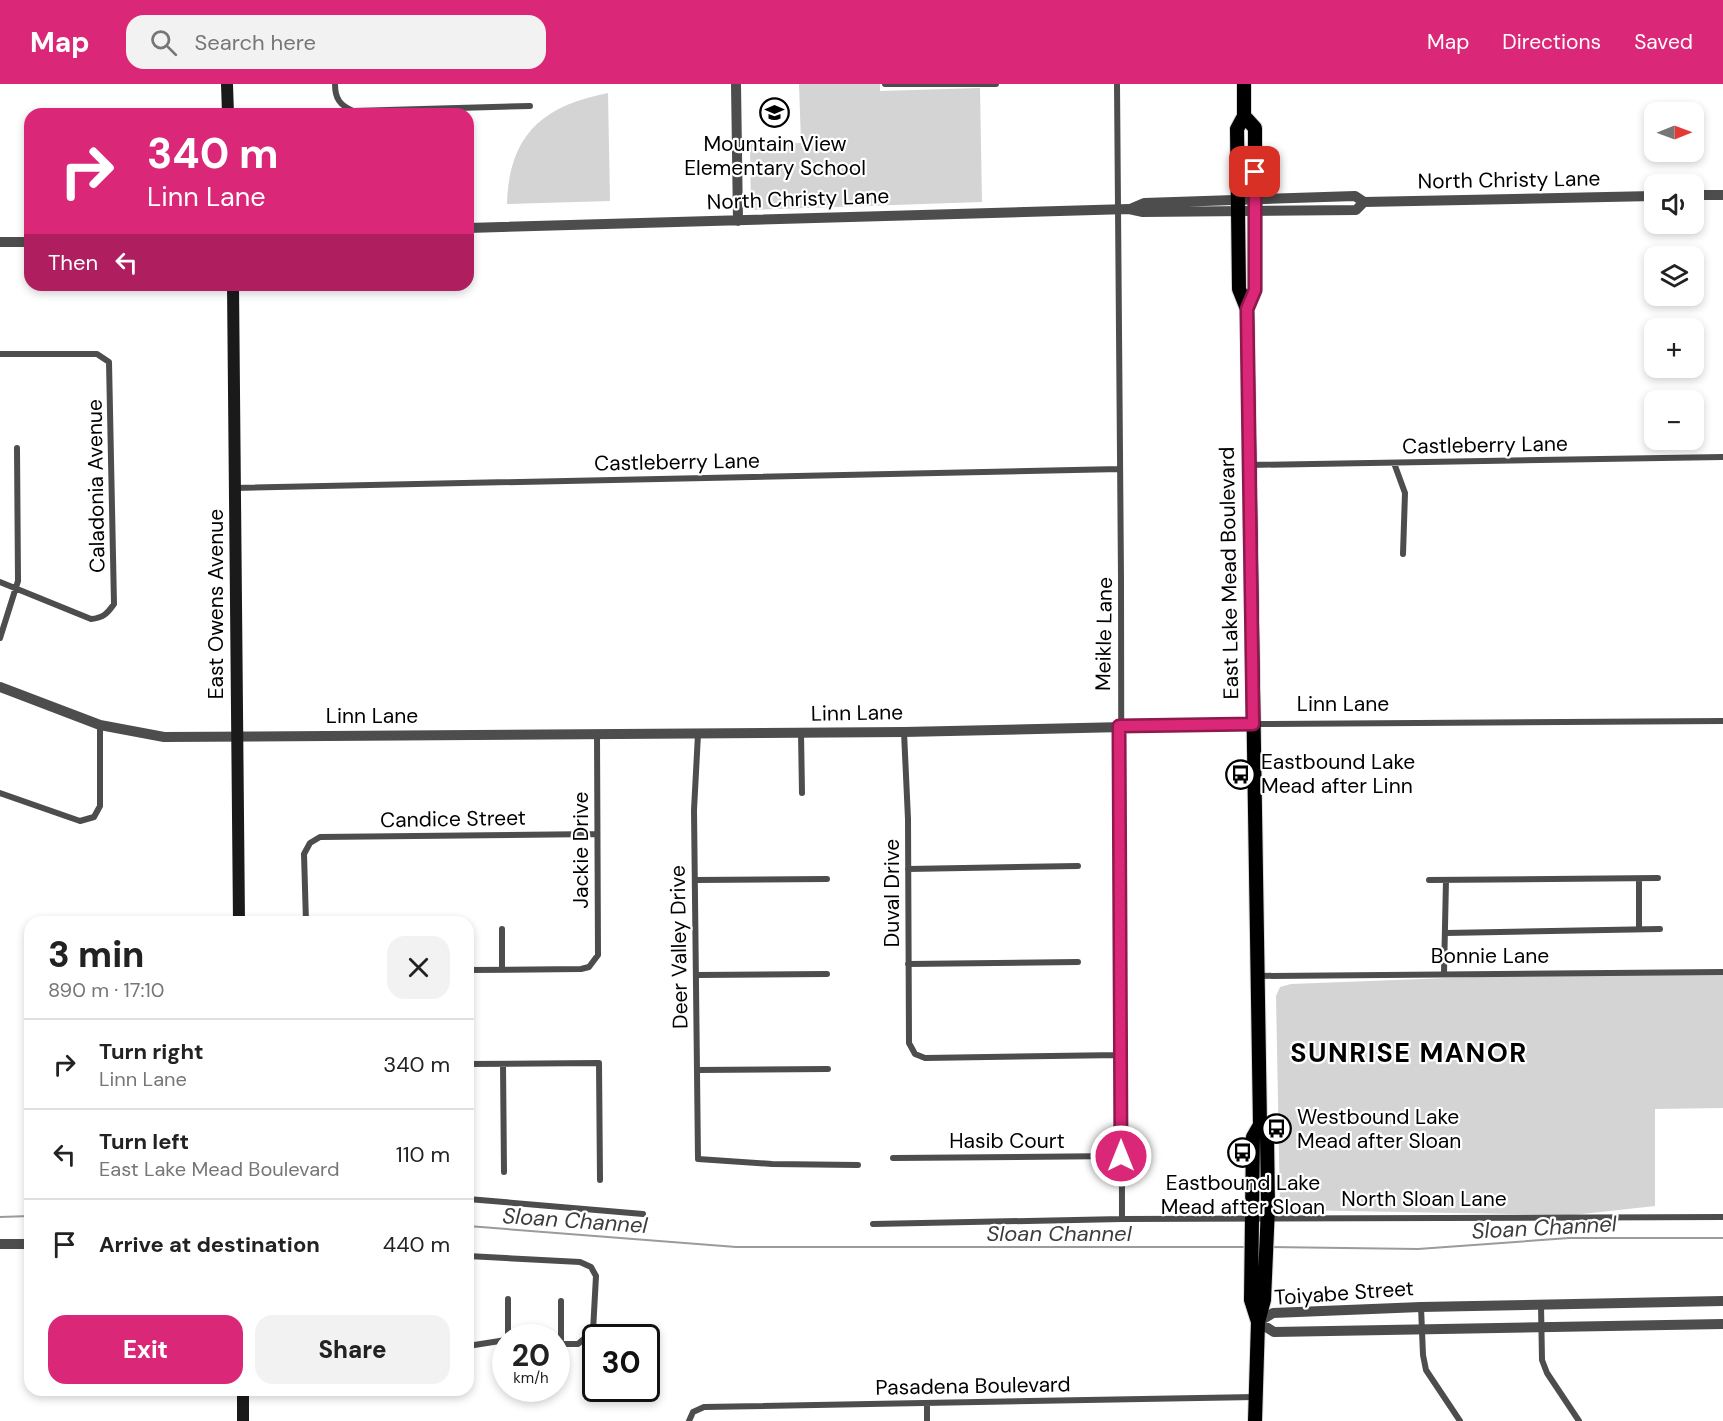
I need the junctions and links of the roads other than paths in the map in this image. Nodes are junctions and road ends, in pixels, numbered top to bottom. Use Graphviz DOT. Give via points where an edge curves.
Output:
graph roads {
  1 [pos="227,84"];
  2 [pos="335,84"];
  3 [pos="736,84"];
  4 [pos="885,84"];
  5 [pos="996,84"];
  6 [pos="1117,84"];
  7 [pos="1244,84"];
  8 [pos="530,106"];
  9 [pos="228,108"];
  10 [pos="346,108"];
  11 [pos="459,108"];
  12 [pos="1244,116"];
  13 [pos="1704,195"];
  14 [pos="1723,195"];
  15 [pos="1644,196"];
  16 [pos="1238,206"];
  17 [pos="1255,206"];
  18 [pos="1117,209"];
  19 [pos="738,220"];
  20 [pos="474,228"];
  21 [pos="0,242"];
  22 [pos="24,242"];
  23 [pos="233,291"];
  24 [pos="1247,309"];
  25 [pos="0,354"];
  26 [pos="17,447"];
  27 [pos="1723,457"];
  28 [pos="1394,463"];
  29 [pos="1249,465"];
  30 [pos="1120,469"];
  31 [pos="235,488"];
  32 [pos="1403,554"];
  33 [pos="0,582"];
  34 [pos="17,589"];
  35 [pos="0,638"];
  36 [pos="0,687"];
  37 [pos="1723,721"];
  38 [pos="1253,724"];
  39 [pos="100,725"];
  40 [pos="1119,726"];
  41 [pos="904,732"];
  42 [pos="801,733"];
  43 [pos="698,734"];
  44 [pos="236,735"];
  45 [pos="597,735"];
  46 [pos="0,793"];
  47 [pos="802,794"];
  48 [pos="597,834"];
  49 [pos="1078,866"];
  50 [pos="908,869"];
  51 [pos="1658,878"];
  52 [pos="827,879"];
  53 [pos="1639,879"];
  54 [pos="695,880"];
  55 [pos="1429,880"];
  56 [pos="1446,880"];
  57 [pos="239,916"];
  58 [pos="306,916"];
  59 [pos="502,929"];
  60 [pos="1640,929"];
  61 [pos="1660,929"];
  62 [pos="1446,933"];
  63 [pos="1078,962"];
  64 [pos="908,964"];
  65 [pos="474,970"];
  66 [pos="502,970"];
  67 [pos="1723,972"];
  68 [pos="1444,973"];
  69 [pos="827,974"];
  70 [pos="696,975"];
  71 [pos="1257,976"];
  72 [pos="1120,1055"];
  73 [pos="474,1064"];
  74 [pos="503,1064"];
  75 [pos="828,1069"];
  76 [pos="697,1070"];
  77 [pos="1260,1125"];
  78 [pos="1121,1156"];
  79 [pos="893,1158"];
  80 [pos="858,1164"];
  81 [pos="504,1172"];
  82 [pos="600,1180"];
  83 [pos="474,1200"];
  84 [pos="644,1214"];
  85 [pos="1723,1217"];
  86 [pos="1122,1219"];
  87 [pos="1253,1219"];
  88 [pos="1268,1219"];
  89 [pos="873,1224"];
  90 [pos="1260,1233"];
  91 [pos="0,1244"];
  92 [pos="24,1244"];
  93 [pos="474,1256"];
  94 [pos="508,1299"];
  95 [pos="561,1301"];
  96 [pos="1723,1301"];
  97 [pos="1541,1305"];
  98 [pos="1421,1307"];
  99 [pos="1258,1322"];
  100 [pos="507,1324"];
  101 [pos="560,1324"];
  102 [pos="1723,1324"];
  103 [pos="1541,1328"];
  104 [pos="1422,1330"];
  105 [pos="492,1342"];
  106 [pos="570,1344"];
  107 [pos="474,1345"];
  108 [pos="243,1396"];
  109 [pos="1256,1398"];
  110 [pos="927,1403"];
  111 [pos="243,1421"];
  112 [pos="689,1421"];
  113 [pos="927,1421"];
  114 [pos="1255,1421"];
  115 [pos="1461,1421"];
  116 [pos="1579,1421"];
  1 -- 9 [label="main road"];
  2 -- 10 [label="street" via="335,93"];
  3 -- 19 [label="street"];
  4 -- 5 [label="street"];
  6 -- 18 [label="street, Meikle Lane"];
  7 -- 12 [label="main road, East Lake Mead Boulevard"];
  8 -- 11 [label="street"];
  12 -- 16 [label="main road, East Lake Mead Boulevard" via="1237,129"];
  12 -- 17 [label="main road, East Lake Mead Boulevard" via="1255,128"];
  13 -- 14 [label="street"];
  15 -- 17 [label="street, North Christy Lane" via="1365,202 1356,210"];
  16 -- 17 [label="street, North Christy Lane"];
  16 -- 18 [label="street, North Christy Lane" via="1143,212"];
  16 -- 24 [label="main road, East Lake Mead Boulevard" via="1239,288"];
  17 -- 24 [label="main road, East Lake Mead Boulevard" via="1255,290"];
  18 -- 19 [label="street, North Christy Lane"];
  18 -- 30 [label="street, Meikle Lane"];
  19 -- 20 [label="street, North Christy Lane"];
  21 -- 22 [label="street"];
  23 -- 31 [label="main road, East Owens Avenue"];
  24 -- 29 [label="main road, East Lake Mead Boulevard"];
  25 -- 34 [label="street, Caladonia Avenue" via="97,354 111,368 114,604 108,614 91,619"];
  26 -- 34 [label="street"];
  27 -- 28 [label="street, Castleberry Lane"];
  28 -- 29 [label="street, Castleberry Lane"];
  28 -- 32 [label="street" via="1405,493"];
  29 -- 38 [label="main road, East Lake Mead Boulevard"];
  30 -- 31 [label="street, Castleberry Lane"];
  30 -- 40 [label="street, Meikle Lane"];
  31 -- 44 [label="main road, East Owens Avenue"];
  33 -- 34 [label="street"];
  34 -- 35 [label="street"];
  36 -- 39 [label="street, Linn Lane"];
  37 -- 38 [label="street, Linn Lane"];
  38 -- 40 [label="street, Linn Lane"];
  38 -- 71 [label="main road, East Lake Mead Boulevard"];
  39 -- 44 [label="street, Linn Lane" via="164,736"];
  39 -- 46 [label="street" via="100,806 94,817 80,821"];
  40 -- 41 [label="street, Linn Lane"];
  40 -- 72 [label="street, Meikle Lane"];
  41 -- 42 [label="street, Linn Lane"];
  41 -- 50 [label="street, Duval Drive"];
  42 -- 43 [label="street, Linn Lane"];
  42 -- 47 [label="street"];
  43 -- 45 [label="street, Linn Lane"];
  43 -- 54 [label="street, Deer Valley Drive"];
  44 -- 45 [label="street, Linn Lane"];
  44 -- 57 [label="main road, East Owens Avenue"];
  45 -- 48 [label="street, Jackie Drive"];
  48 -- 58 [label="street, Candice Street" via="320,837 310,843 304,854"];
  48 -- 66 [label="street, Jackie Drive" via="598,955 592,964 581,969"];
  49 -- 50 [label="street"];
  50 -- 64 [label="street, Duval Drive"];
  51 -- 53 [label="street"];
  52 -- 54 [label="street"];
  53 -- 56 [label="street"];
  53 -- 60 [label="street"];
  54 -- 70 [label="street, Deer Valley Drive"];
  55 -- 56 [label="street"];
  56 -- 62 [label="street"];
  59 -- 66 [label="street"];
  60 -- 61 [label="street"];
  60 -- 62 [label="street"];
  62 -- 68 [label="street"];
  63 -- 64 [label="street"];
  64 -- 72 [label="street, Duval Drive" via="909,1043 915,1053 925,1058"];
  65 -- 66 [label="street"];
  67 -- 68 [label="street, Bonnie Lane"];
  68 -- 71 [label="street, Bonnie Lane"];
  69 -- 70 [label="street"];
  70 -- 76 [label="street, Deer Valley Drive"];
  71 -- 77 [label="main road, East Lake Mead Boulevard"];
  72 -- 78 [label="street, Meikle Lane"];
  73 -- 74 [label="street"];
  74 -- 81 [label="street"];
  74 -- 82 [label="street" via="599,1063"];
  75 -- 76 [label="street"];
  76 -- 80 [label="street, Deer Valley Drive" via="698,1159"];
  77 -- 87 [label="main road, East Lake Mead Boulevard" via="1253,1137"];
  77 -- 88 [label="main road, East Lake Mead Boulevard" via="1268,1137"];
  78 -- 79 [label="street, Hasib Court"];
  78 -- 86 [label="street, Meikle Lane"];
  83 -- 84 [label="street"];
  85 -- 88 [label="street, North Sloan Lane"];
  86 -- 87 [label="street, North Sloan Lane"];
  86 -- 89 [label="street, North Sloan Lane"];
  87 -- 88 [label="street, North Sloan Lane"];
  87 -- 90 [label="main road, East Lake Mead Boulevard"];
  88 -- 90 [label="main road, East Lake Mead Boulevard"];
  90 -- 99 [label="main road, East Lake Mead Boulevard" via="1264,1300"];
  91 -- 92 [label="street"];
  93 -- 106 [label="street" via="580,1262 595,1271 593,1331 586,1340"];
  94 -- 100 [label="street"];
  95 -- 101 [label="street"];
  96 -- 97 [label="street, Toiyabe Street"];
  97 -- 98 [label="street, Toiyabe Street"];
  97 -- 103 [label="street"];
  98 -- 99 [label="street, Toiyabe Street" via="1274,1313"];
  98 -- 104 [label="street"];
  99 -- 104 [label="street, Toiyabe Street" via="1274,1332"];
  99 -- 109 [label="main road, East Lake Mead Boulevard"];
  102 -- 103 [label="street, Toiyabe Street"];
  103 -- 104 [label="street, Toiyabe Street"];
  103 -- 116 [label="street" via="1546,1373"];
  104 -- 115 [label="street" via="1426,1370"];
  105 -- 107 [label="street"];
  108 -- 111 [label="main road"];
  109 -- 110 [label="street, Pasadena Boulevard"];
  109 -- 114 [label="main road, East Lake Mead Boulevard"];
  110 -- 112 [label="street, Pasadena Boulevard" via="704,1407 693,1413"];
  110 -- 113 [label="street"];
}
